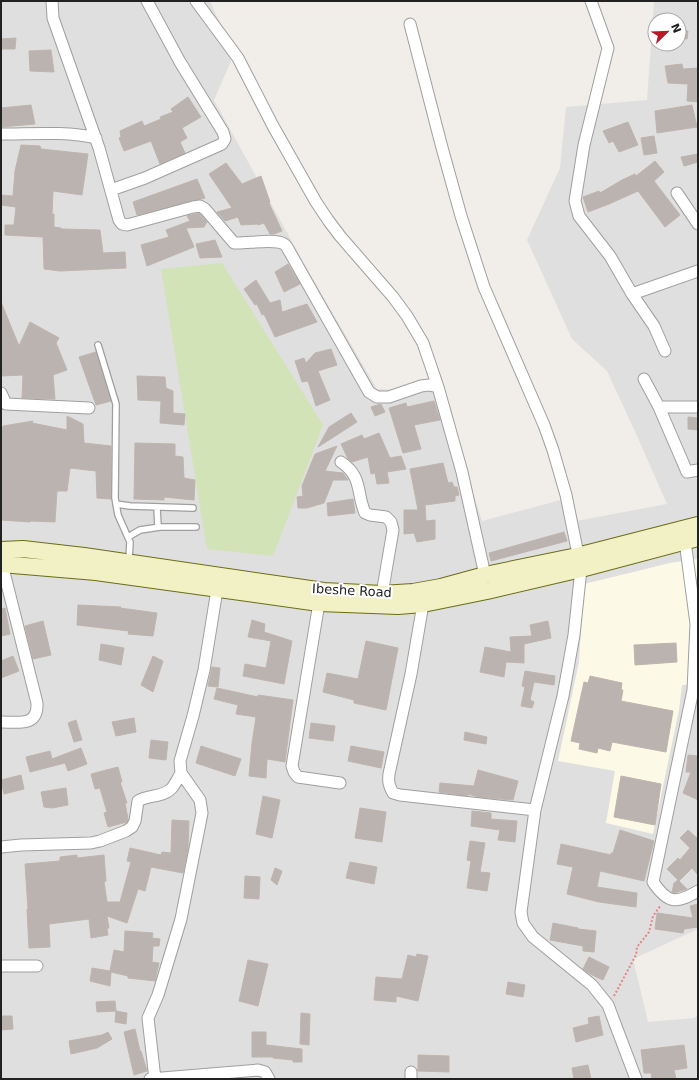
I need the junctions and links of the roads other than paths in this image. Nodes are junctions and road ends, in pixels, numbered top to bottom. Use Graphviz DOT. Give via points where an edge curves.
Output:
graph roads {
  1 [pos="52,1"];
  2 [pos="147,1"];
  3 [pos="196,1"];
  4 [pos="591,1"];
  5 [pos="410,24"];
  6 [pos="1,134"];
  7 [pos="96,138"];
  8 [pos="111,190"];
  9 [pos="677,193"];
  10 [pos="698,224"];
  11 [pos="698,271"];
  12 [pos="632,294"];
  13 [pos="98,345"];
  14 [pos="665,351"];
  15 [pos="644,379"];
  16 [pos="438,387"];
  17 [pos="1,393"];
  18 [pos="659,407"];
  19 [pos="698,407"];
  20 [pos="89,408"];
  21 [pos="342,462"];
  22 [pos="698,470"];
  23 [pos="116,504"];
  24 [pos="156,507"];
  25 [pos="193,508"];
  26 [pos="698,526"];
  27 [pos="158,527"];
  28 [pos="196,527"];
  29 [pos="128,537"];
  30 [pos="691,540"];
  31 [pos="1,559"];
  32 [pos="579,562"];
  33 [pos="129,563"];
  34 [pos="485,575"];
  35 [pos="217,590"];
  36 [pos="382,594"];
  37 [pos="318,603"];
  38 [pos="423,604"];
  39 [pos="696,690"];
  40 [pos="1,722"];
  41 [pos="181,773"];
  42 [pos="340,783"];
  43 [pos="535,810"];
  44 [pos="1,847"];
  45 [pos="698,891"];
  46 [pos="1,966"];
  47 [pos="37,966"];
  48 [pos="153,1079"];
  49 [pos="269,1079"];
  50 [pos="636,1079"];
  1 -- 7 [label="street" via="53,18"];
  2 -- 8 [label="street" via="225,139 222,144 200,154"];
  3 -- 16 [label="street" via="238,58 273,126 328,220 407,316 423,343"];
  4 -- 12 [label="street" via="608,48 584,145 574,201 579,216 610,256"];
  5 -- 32 [label="street" via="461,216 484,287 544,425 566,496"];
  6 -- 7 [label="street"];
  7 -- 8 [label="street"];
  8 -- 16 [label="street" via="122,224 127,225 200,206 206,209 234,243 275,241 284,244 369,392 376,397 389,397 421,386"];
  9 -- 10 [label="street"];
  11 -- 12 [label="street"];
  12 -- 14 [label="street" via="654,326"];
  13 -- 23 [label="lane" via="116,404"];
  15 -- 18 [label="street"];
  16 -- 34 [label="street" via="462,472"];
  17 -- 20 [label="street" via="6,404"];
  18 -- 19 [label="street"];
  18 -- 22 [label="street" via="687,472"];
  21 -- 36 [label="street" via="349,467 355,477 365,513 386,517 391,522 393,530"];
  23 -- 24 [label="lane"];
  23 -- 29 [label="lane"];
  24 -- 25 [label="lane"];
  24 -- 27 [label="lane"];
  26 -- 32 [label="main road, Ibeshe Road"];
  27 -- 28 [label="lane"];
  27 -- 29 [label="lane" via="140,530"];
  29 -- 33 [label="lane"];
  30 -- 32 [label="main road, Ibeshe Road"];
  30 -- 39 [label="street" via="696,624"];
  31 -- 33 [label="main road, Ibeshe Road" via="23,549"];
  31 -- 35 [label="main road, Ibeshe Road"];
  31 -- 40 [label="street" via="37,703 35,717 29,722"];
  32 -- 34 [label="main road, Ibeshe Road"];
  32 -- 38 [label="main road, Ibeshe Road"];
  32 -- 43 [label="street" via="574,635 563,696"];
  33 -- 36 [label="main road, Ibeshe Road" via="324,591"];
  34 -- 36 [label="main road, Ibeshe Road" via="420,591"];
  35 -- 37 [label="main road, Ibeshe Road"];
  35 -- 41 [label="street" via="204,670 180,761"];
  37 -- 38 [label="main road, Ibeshe Road" via="390,606"];
  37 -- 42 [label="street" via="292,766 298,777"];
  38 -- 43 [label="street" via="389,774 390,788 393,793 400,795"];
  39 -- 45 [label="street" via="653,882 666,897 676,900 685,899"];
  41 -- 44 [label="street" via="171,789 164,794 148,796 138,801 132,827 113,836 91,843"];
  41 -- 48 [label="street" via="200,800 202,813 181,919 158,995 148,1018"];
  43 -- 50 [label="street" via="521,912 523,923 533,937 592,985 608,1005"];
  46 -- 47 [label="street"];
  48 -- 49 [label="street" via="258,1070 265,1072"];
}
